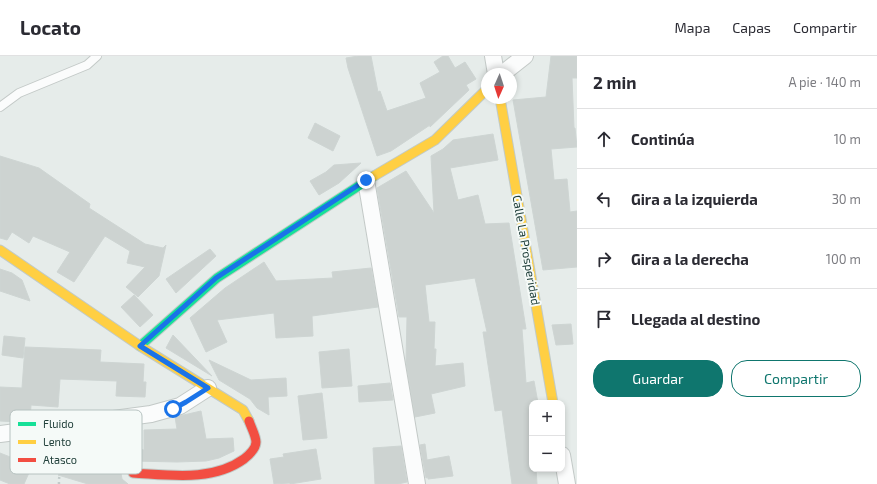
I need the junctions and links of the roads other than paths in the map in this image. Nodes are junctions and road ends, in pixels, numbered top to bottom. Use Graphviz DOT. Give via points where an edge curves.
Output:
graph roads {
  1 [pos="96,56"];
  2 [pos="494,56"];
  3 [pos="525,56"];
  4 [pos="495,68"];
  5 [pos="510,68"];
  6 [pos="481,95"];
  7 [pos="501,104"];
  8 [pos="0,107"];
  9 [pos="366,180"];
  10 [pos="0,250"];
  11 [pos="140,346"];
  12 [pos="208,388"];
  13 [pos="552,400"];
  14 [pos="142,415"];
  15 [pos="10,433"];
  16 [pos="0,434"];
  17 [pos="565,472"];
  18 [pos="142,473"];
  19 [pos="417,484"];
  20 [pos="567,484"];
  1 -- 8 [label="lane" via="87,65 18,93"];
  2 -- 4 [label="street"];
  3 -- 5 [label="street"];
  6 -- 9 [label="street" via="435,140"];
  7 -- 13 [label="street, Calle La Prosperidad"];
  9 -- 11 [label="street" via="216,278"];
  9 -- 19 [label="street"];
  10 -- 11 [label="street"];
  11 -- 12 [label="street"];
  12 -- 14 [label="street" via="173,409"];
  12 -- 18 [label="street" via="243,410 249,419 256,441 249,456 231,468 207,474"];
  15 -- 16 [label="street"];
  17 -- 20 [label="street"];
}
